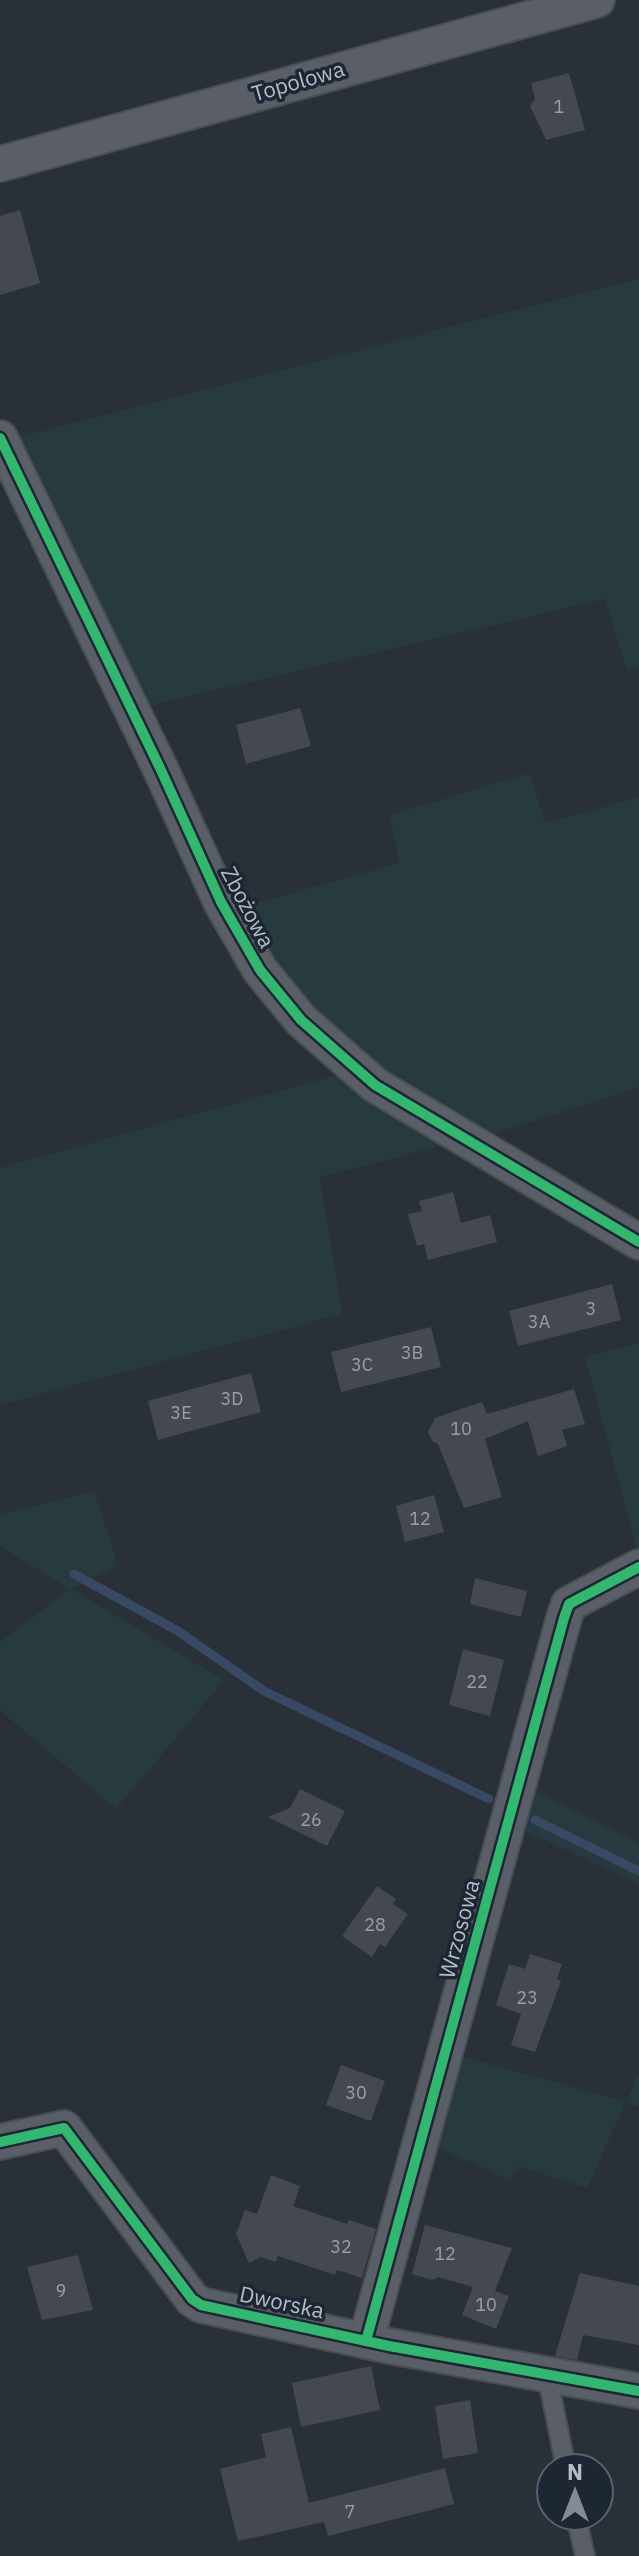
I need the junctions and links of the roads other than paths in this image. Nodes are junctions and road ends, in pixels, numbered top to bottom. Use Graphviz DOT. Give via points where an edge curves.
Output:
graph roads {
  1 [pos="597,0"];
  2 [pos="0,164"];
  3 [pos="0,438"];
  4 [pos="639,1242"];
  5 [pos="639,1567"];
  6 [pos="0,2142"];
  7 [pos="366,2341"];
  8 [pos="547,2374"];
  9 [pos="639,2391"];
  10 [pos="563,2452"];
  11 [pos="580,2532"];
  12 [pos="585,2556"];
  1 -- 2 [label="street, Topolowa"];
  3 -- 4 [label="street, Zbożowa" via="221,902 260,970 301,1020 375,1085"];
  5 -- 7 [label="street, Wrzosowa" via="569,1604 564,1618"];
  6 -- 7 [label="street, Dworska" via="64,2128 201,2305"];
  7 -- 8 [label="street, Dworska"];
  8 -- 9 [label="street, Dworska"];
  8 -- 10 [label="lane"];
  11 -- 12 [label="lane"];
}
